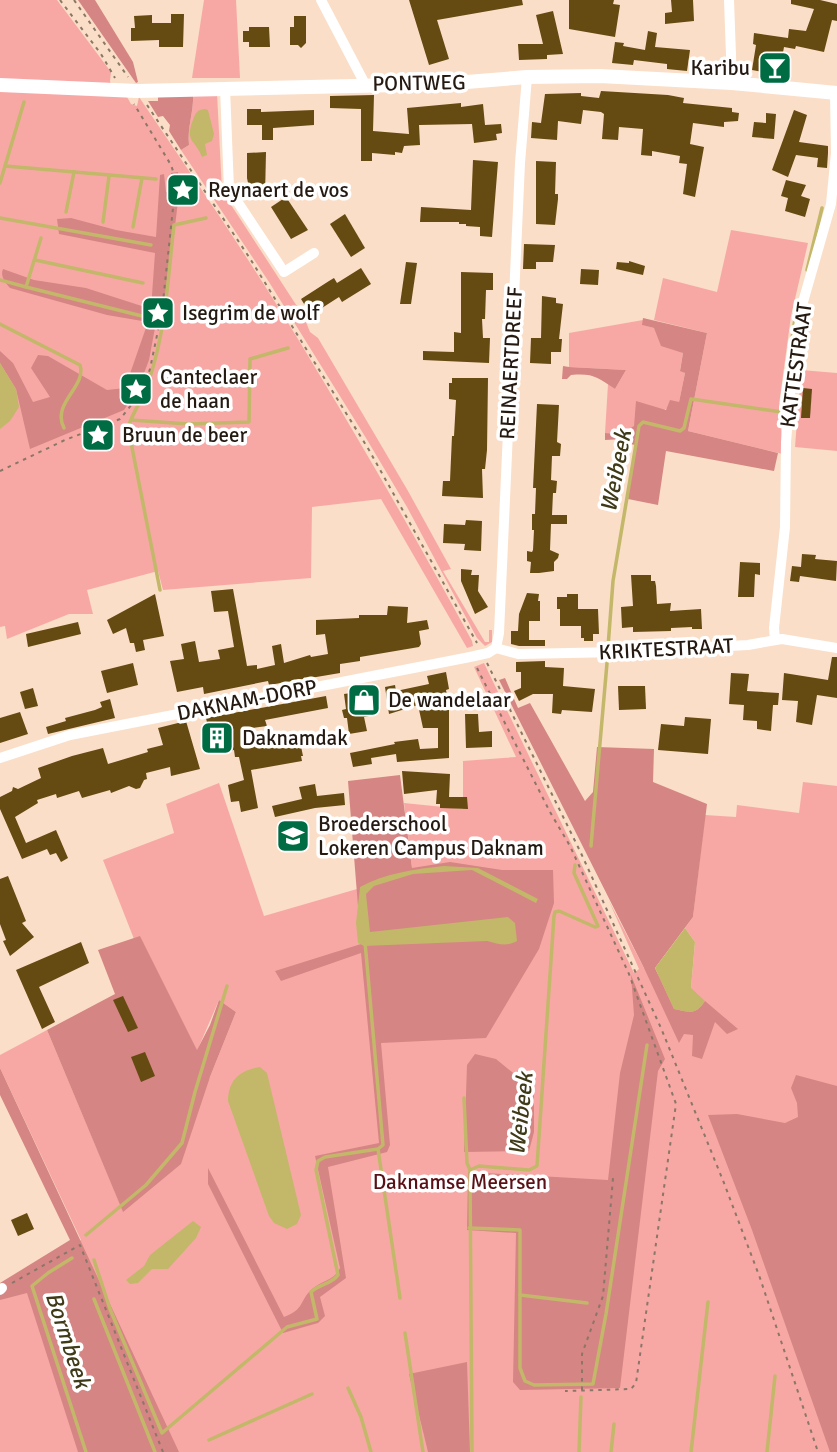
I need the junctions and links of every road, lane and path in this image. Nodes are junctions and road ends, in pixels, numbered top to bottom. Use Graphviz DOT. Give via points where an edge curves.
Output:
graph roads {
  1 [pos="60,0"];
  2 [pos="74,0"];
  3 [pos="321,0"];
  4 [pos="729,0"];
  5 [pos="527,77"];
  6 [pos="732,83"];
  7 [pos="365,84"];
  8 [pos="0,85"];
  9 [pos="225,88"];
  10 [pos="115,90"];
  11 [pos="138,90"];
  12 [pos="836,93"];
  13 [pos="314,253"];
  14 [pos="0,471"];
  15 [pos="775,640"];
  16 [pos="496,648"];
  17 [pos="837,648"];
  18 [pos="482,654"];
  19 [pos="470,657"];
  20 [pos="0,758"];
  21 [pos="613,1178"];
  22 [pos="1,1289"];
  23 [pos="582,1390"];
  24 [pos="565,1391"];
  25 [pos="163,1452"];
  26 [pos="818,1452"];
  1 -- 10 [label="path" via="110,67"];
  2 -- 11 [label="path"];
  3 -- 7 [label="street"];
  4 -- 6 [label="street"];
  5 -- 6 [label="street, PONTWEG"];
  5 -- 7 [label="street, PONTWEG"];
  5 -- 16 [label="street, REINAERTDREEF"];
  6 -- 12 [label="street, PONTWEG"];
  7 -- 9 [label="street, PONTWEG"];
  8 -- 10 [label="street, PONTWEG"];
  9 -- 11 [label="street, PONTWEG"];
  9 -- 13 [label="street" via="229,189 284,272"];
  10 -- 11 [label="street, PONTWEG"];
  11 -- 14 [label="path" via="133,102 176,180 162,311 145,385 120,419"];
  11 -- 18 [label="path" via="345,411"];
  12 -- 15 [label="street, KATTESTRAAT" via="831,204 803,302 792,370"];
  15 -- 16 [label="street, KRIKTESTRAAT" via="633,652 518,654"];
  15 -- 17 [label="street, KRIKTESTRAAT"];
  16 -- 18 [label="street, DAKNAM-DORP"];
  18 -- 19 [label="street, DAKNAM-DORP"];
  18 -- 26 [label="path" via="661,1028 755,1266"];
  19 -- 20 [label="street, DAKNAM-DORP" via="70,735"];
  19 -- 23 [label="path" via="570,846 629,974 676,1104 636,1383 631,1389"];
  21 -- 23 [label="path" via="603,1296 582,1354"];
  22 -- 25 [label="path" via="79,1245"];
  23 -- 24 [label="path"];
}
